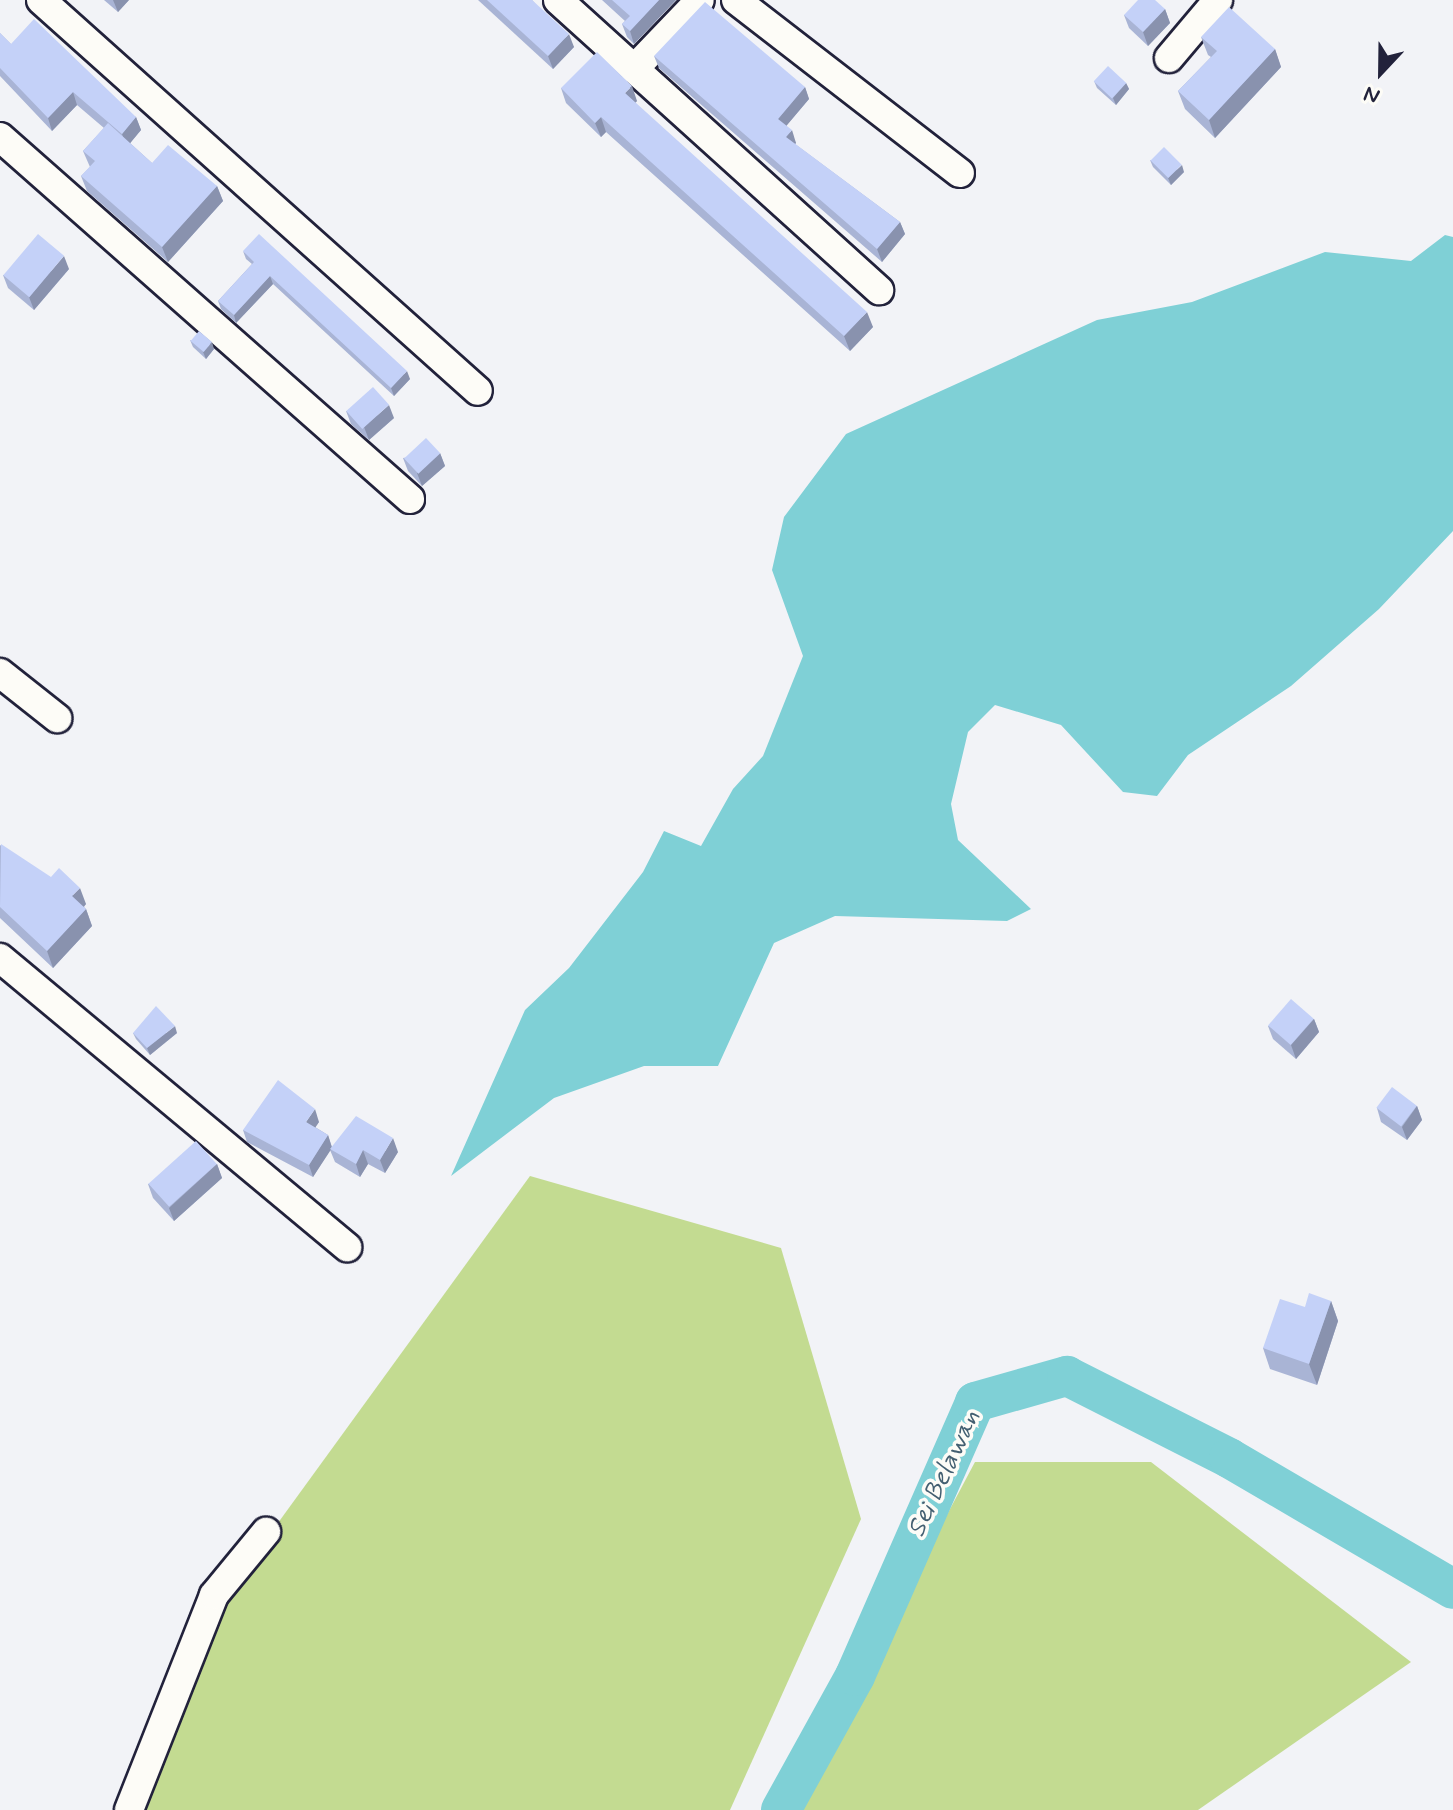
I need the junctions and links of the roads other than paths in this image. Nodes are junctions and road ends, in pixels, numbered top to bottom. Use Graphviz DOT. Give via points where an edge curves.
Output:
graph roads {
  1 [pos="41,0"];
  2 [pos="558,0"];
  3 [pos="700,0"];
  4 [pos="736,0"];
  5 [pos="1218,0"];
  6 [pos="1169,58"];
  7 [pos="634,69"];
  8 [pos="0,137"];
  9 [pos="960,173"];
  10 [pos="879,290"];
  11 [pos="478,391"];
  12 [pos="410,499"];
  13 [pos="0,673"];
  14 [pos="57,718"];
  15 [pos="0,958"];
  16 [pos="347,1247"];
  17 [pos="266,1532"];
  18 [pos="129,1810"];
  1 -- 11 [label="street"];
  2 -- 7 [label="street"];
  3 -- 7 [label="street"];
  4 -- 9 [label="street"];
  5 -- 6 [label="street"];
  7 -- 10 [label="street"];
  8 -- 12 [label="street"];
  13 -- 14 [label="street"];
  15 -- 16 [label="street"];
  17 -- 18 [label="street" via="214,1595"];
}
